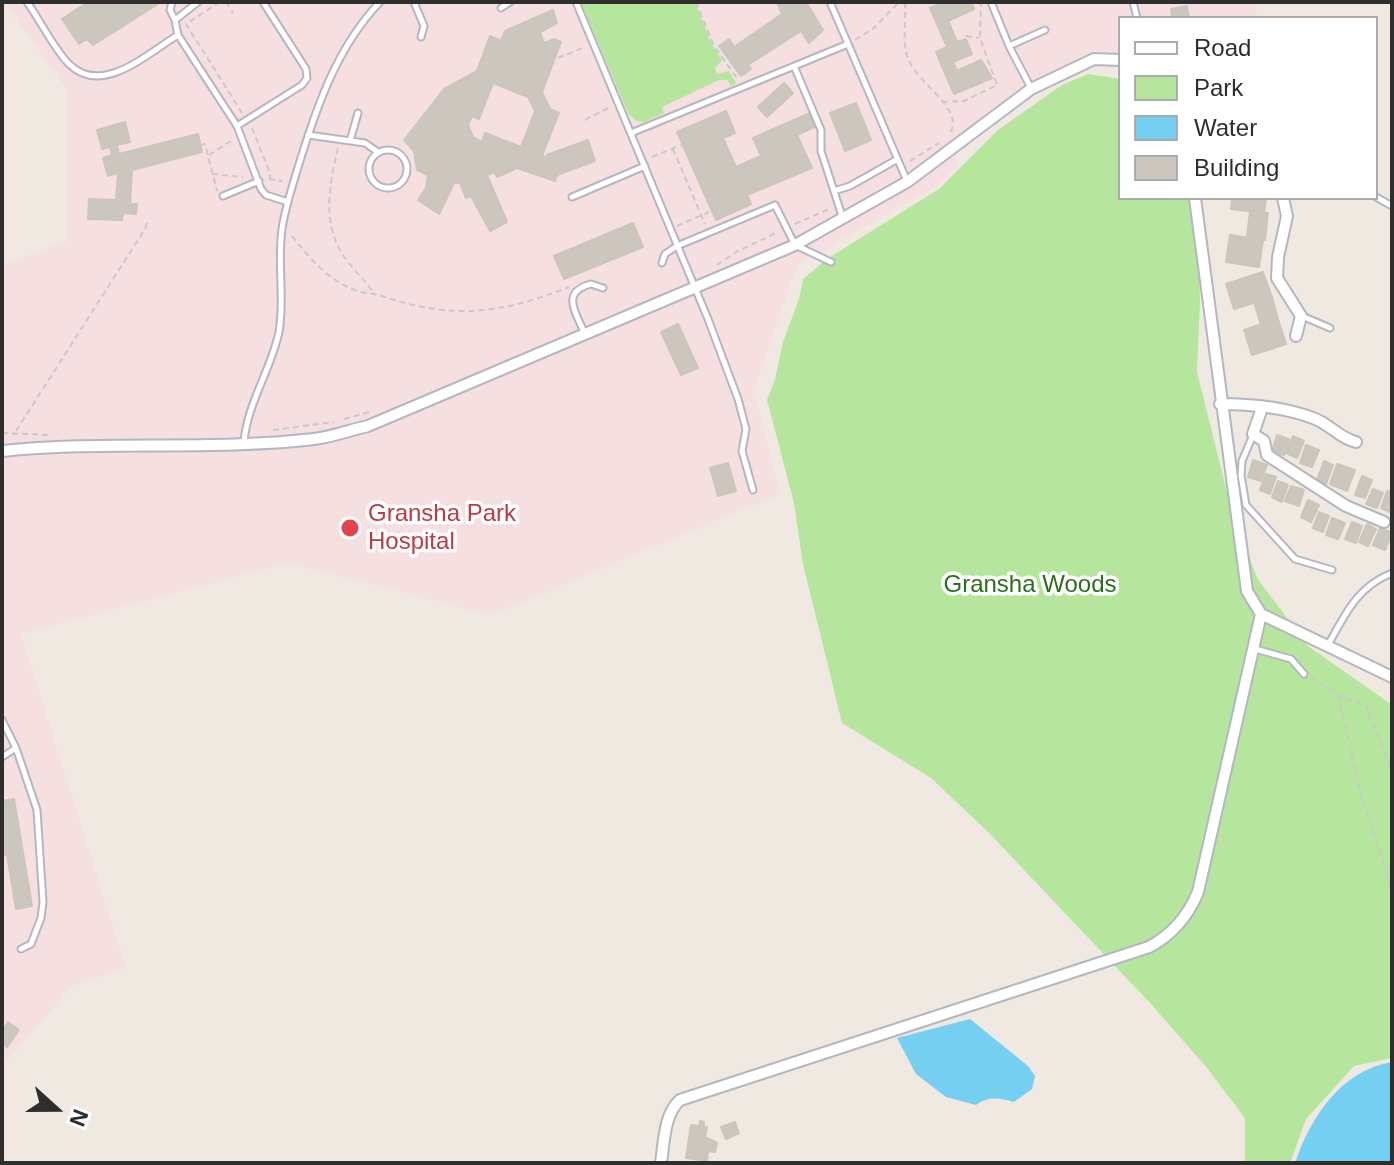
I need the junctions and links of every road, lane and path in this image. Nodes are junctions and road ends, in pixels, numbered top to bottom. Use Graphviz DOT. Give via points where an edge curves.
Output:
graph roads {
  1 [pos="27,2"];
  2 [pos="172,2"];
  3 [pos="198,2"];
  4 [pos="220,2"];
  5 [pos="226,2"];
  6 [pos="263,2"];
  7 [pos="380,2"];
  8 [pos="414,2"];
  9 [pos="510,2"];
  10 [pos="576,2"];
  11 [pos="696,2"];
  12 [pos="830,2"];
  13 [pos="890,2"];
  14 [pos="899,2"];
  15 [pos="905,2"];
  16 [pos="981,2"];
  17 [pos="991,2"];
  18 [pos="896,6"];
  19 [pos="501,8"];
  20 [pos="233,13"];
  21 [pos="175,20"];
  22 [pos="1045,30"];
  23 [pos="178,35"];
  24 [pos="200,35"];
  25 [pos="966,36"];
  26 [pos="421,37"];
  27 [pos="980,38"];
  28 [pos="195,39"];
  29 [pos="593,43"];
  30 [pos="848,44"];
  31 [pos="1009,46"];
  32 [pos="558,58"];
  33 [pos="1118,60"];
  34 [pos="794,66"];
  35 [pos="743,87"];
  36 [pos="1031,89"];
  37 [pos="235,92"];
  38 [pos="230,95"];
  39 [pos="618,102"];
  40 [pos="942,102"];
  41 [pos="358,113"];
  42 [pos="585,120"];
  43 [pos="246,121"];
  44 [pos="237,126"];
  45 [pos="631,133"];
  46 [pos="952,133"];
  47 [pos="241,134"];
  48 [pos="308,135"];
  49 [pos="340,140"];
  50 [pos="350,141"];
  51 [pos="940,142"];
  52 [pos="200,145"];
  53 [pos="681,145"];
  54 [pos="673,149"];
  55 [pos="378,152"];
  56 [pos="208,156"];
  57 [pos="896,160"];
  58 [pos="644,163"];
  59 [pos="899,167"];
  60 [pos="270,180"];
  61 [pos="259,181"];
  62 [pos="907,182"];
  63 [pos="834,191"];
  64 [pos="220,196"];
  65 [pos="572,197"];
  66 [pos="1195,200"];
  67 [pos="1283,200"];
  68 [pos="288,202"];
  69 [pos="837,205"];
  70 [pos="709,212"];
  71 [pos="702,215"];
  72 [pos="844,219"];
  73 [pos="147,223"];
  74 [pos="282,227"];
  75 [pos="786,228"];
  76 [pos="670,229"];
  77 [pos="709,232"];
  78 [pos="795,245"];
  79 [pos="677,246"];
  80 [pos="831,262"];
  81 [pos="662,263"];
  82 [pos="712,269"];
  83 [pos="694,287"];
  84 [pos="603,288"];
  85 [pos="578,289"];
  86 [pos="372,292"];
  87 [pos="1301,316"];
  88 [pos="1330,328"];
  89 [pos="584,333"];
  90 [pos="1296,336"];
  91 [pos="1220,404"];
  92 [pos="1262,408"];
  93 [pos="377,409"];
  94 [pos="274,430"];
  95 [pos="2,433"];
  96 [pos="15,433"];
  97 [pos="1253,434"];
  98 [pos="59,436"];
  99 [pos="1356,442"];
  100 [pos="244,443"];
  101 [pos="2,451"];
  102 [pos="753,490"];
  103 [pos="1384,522"];
  104 [pos="1332,570"];
  105 [pos="1392,573"];
  106 [pos="1261,614"];
  107 [pos="1327,646"];
  108 [pos="1254,648"];
  109 [pos="1304,674"];
  110 [pos="1392,677"];
  111 [pos="1338,695"];
  112 [pos="2,720"];
  113 [pos="16,748"];
  114 [pos="2,757"];
  115 [pos="1392,772"];
  116 [pos="1392,889"];
  117 [pos="21,949"];
  118 [pos="661,1163"];
  1 -- 23 [label="lane" via="68,63 93,77 114,75"];
  2 -- 21 [label="lane"];
  3 -- 21 [label="lane"];
  4 -- 28 [label="path" via="186,24"];
  5 -- 20 [label="path"];
  6 -- 43 [label="lane" via="307,78"];
  7 -- 48 [label="lane" via="345,49"];
  8 -- 26 [label="lane" via="424,26"];
  9 -- 19 [label="lane"];
  10 -- 29 [label="lane"];
  11 -- 35 [label="path" via="714,46"];
  12 -- 30 [label="lane"];
  13 -- 18 [label="path"];
  14 -- 18 [label="path"];
  15 -- 40 [label="path" via="906,52 915,73"];
  16 -- 27 [label="path"];
  17 -- 31 [label="lane"];
  18 -- 30 [label="path"];
  21 -- 23 [label="lane"];
  22 -- 31 [label="lane"];
  23 -- 44 [label="lane"];
  24 -- 28 [label="path"];
  25 -- 27 [label="path"];
  27 -- 40 [label="path" via="997,85 964,101"];
  28 -- 38 [label="path"];
  29 -- 32 [label="path"];
  29 -- 39 [label="lane"];
  30 -- 34 [label="lane"];
  30 -- 57 [label="lane"];
  31 -- 36 [label="lane"];
  33 -- 36 [label="street" via="1094,59"];
  34 -- 35 [label="lane"];
  34 -- 63 [label="lane" via="821,130 821,151"];
  35 -- 45 [label="lane"];
  36 -- 62 [label="street"];
  37 -- 38 [label="path"];
  38 -- 43 [label="path"];
  39 -- 42 [label="path"];
  39 -- 45 [label="lane"];
  40 -- 46 [label="path" via="953,114"];
  41 -- 50 [label="lane"];
  43 -- 44 [label="lane"];
  43 -- 60 [label="path"];
  44 -- 47 [label="lane"];
  45 -- 58 [label="lane"];
  47 -- 56 [label="path"];
  47 -- 61 [label="lane"];
  48 -- 49 [label="lane"];
  48 -- 68 [label="lane"];
  49 -- 50 [label="lane"];
  49 -- 86 [label="path" via="329,184 332,234"];
  50 -- 55 [label="lane"];
  51 -- 59 [label="path"];
  52 -- 56 [label="path" via="205,144"];
  53 -- 54 [label="path"];
  54 -- 58 [label="path"];
  54 -- 71 [label="path"];
  55 -- 55 [label="lane" via="397,152 405,161 406,174 399,184 388,188 372,180 370,162"];
  56 -- 64 [label="path"];
  57 -- 59 [label="lane"];
  57 -- 63 [label="lane"];
  58 -- 65 [label="lane"];
  58 -- 76 [label="lane"];
  59 -- 62 [label="lane"];
  61 -- 64 [label="lane"];
  61 -- 68 [label="lane" via="266,195"];
  62 -- 72 [label="street"];
  63 -- 69 [label="lane"];
  66 -- 91 [label="street"];
  67 -- 87 [label="street" via="1287,216 1277,278"];
  68 -- 74 [label="lane"];
  69 -- 72 [label="lane"];
  69 -- 75 [label="path"];
  70 -- 71 [label="path"];
  71 -- 76 [label="path"];
  71 -- 77 [label="path"];
  72 -- 78 [label="street"];
  73 -- 96 [label="path"];
  74 -- 86 [label="path" via="320,269 359,292"];
  74 -- 100 [label="lane" via="279,328"];
  75 -- 77 [label="lane" via="775,205"];
  75 -- 78 [label="lane"];
  75 -- 82 [label="path"];
  76 -- 79 [label="lane"];
  77 -- 79 [label="lane"];
  78 -- 80 [label="lane"];
  78 -- 83 [label="street"];
  79 -- 81 [label="lane"];
  79 -- 83 [label="lane"];
  83 -- 89 [label="street"];
  83 -- 102 [label="lane" via="738,399 746,429 742,451"];
  84 -- 85 [label="lane" via="591,284"];
  85 -- 86 [label="path" via="571,286 528,303 478,311 413,307"];
  85 -- 89 [label="lane" via="572,308"];
  87 -- 88 [label="lane"];
  87 -- 90 [label="street"];
  89 -- 100 [label="street" via="368,426 316,439"];
  91 -- 92 [label="street"];
  91 -- 106 [label="street" via="1247,591"];
  92 -- 97 [label="street"];
  92 -- 99 [label="street" via="1315,419"];
  93 -- 94 [label="path" via="333,423"];
  95 -- 96 [label="path"];
  96 -- 98 [label="path"];
  97 -- 103 [label="street" via="1264,441 1273,460 1346,506"];
  97 -- 104 [label="lane" via="1242,461 1246,505 1295,559"];
  100 -- 101 [label="street"];
  105 -- 107 [label="lane" via="1361,591"];
  106 -- 107 [label="street"];
  106 -- 108 [label="street"];
  107 -- 110 [label="street"];
  108 -- 109 [label="lane" via="1291,659"];
  108 -- 118 [label="street" via="1198,892 1168,935 1149,947 680,1100 670,1115"];
  109 -- 111 [label="path"];
  111 -- 115 [label="path" via="1366,706"];
  111 -- 116 [label="path" via="1362,799"];
  112 -- 113 [label="lane"];
  113 -- 114 [label="lane"];
  113 -- 117 [label="lane" via="37,810 43,902 31,944"];
}
